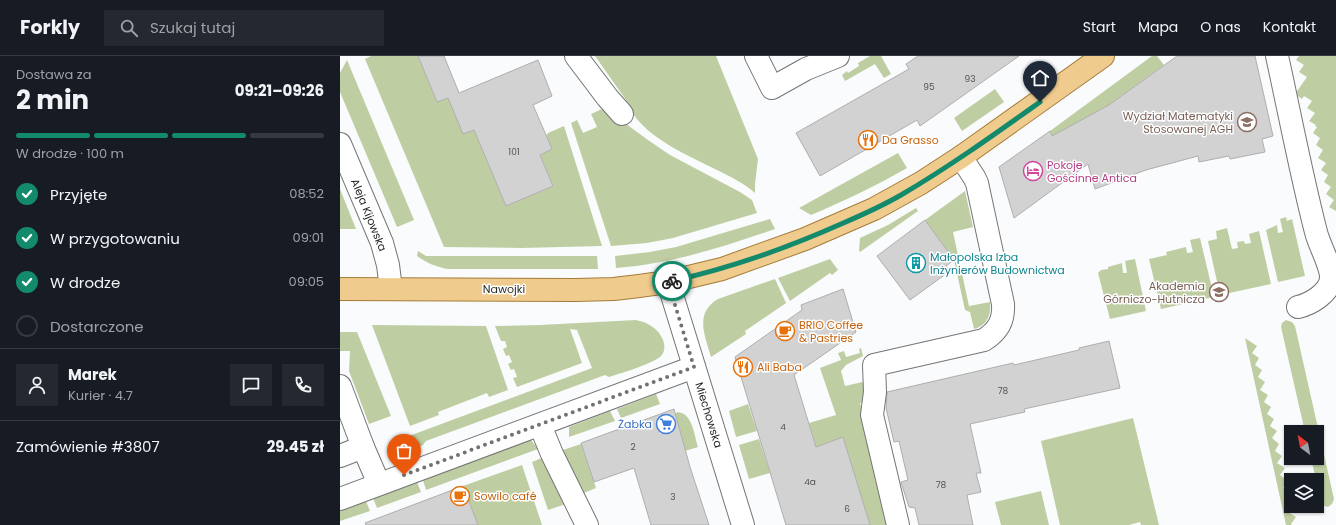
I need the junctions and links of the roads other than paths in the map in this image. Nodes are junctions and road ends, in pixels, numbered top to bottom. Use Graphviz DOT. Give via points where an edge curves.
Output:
graph roads {
  1 [pos="576,56"];
  2 [pos="756,56"];
  3 [pos="838,56"];
  4 [pos="1103,56"];
  5 [pos="1277,56"];
  6 [pos="622,114"];
  7 [pos="340,144"];
  8 [pos="961,157"];
  9 [pos="1333,273"];
  10 [pos="668,282"];
  11 [pos="340,289"];
  12 [pos="390,289"];
  13 [pos="1298,308"];
  14 [pos="694,367"];
  15 [pos="340,386"];
  16 [pos="540,425"];
  17 [pos="363,447"];
  18 [pos="340,456"];
  19 [pos="379,484"];
  20 [pos="340,500"];
  21 [pos="587,525"];
  22 [pos="743,525"];
  23 [pos="898,525"];
  1 -- 6 [label="street"];
  2 -- 3 [label="street" via="772,88 806,69"];
  4 -- 8 [label="main road, Nawojki"];
  5 -- 9 [label="street" via="1316,234"];
  7 -- 12 [label="street, Aleja Kijowska" via="382,243 388,265"];
  8 -- 10 [label="main road, Nawojki" via="874,210 728,267"];
  8 -- 23 [label="street" via="977,183 1003,304 1003,316 997,330 984,340 874,365 875,392 872,415"];
  9 -- 13 [label="street" via="1323,293 1309,304"];
  10 -- 12 [label="main road, Nawojki" via="614,289"];
  10 -- 14 [label="street, Miechowska"];
  11 -- 12 [label="main road, Nawojki"];
  14 -- 16 [label="street"];
  14 -- 22 [label="street, Miechowska"];
  15 -- 17 [label="street"];
  16 -- 19 [label="street"];
  16 -- 21 [label="street"];
  17 -- 18 [label="street"];
  17 -- 19 [label="street"];
  19 -- 20 [label="street"];
}
